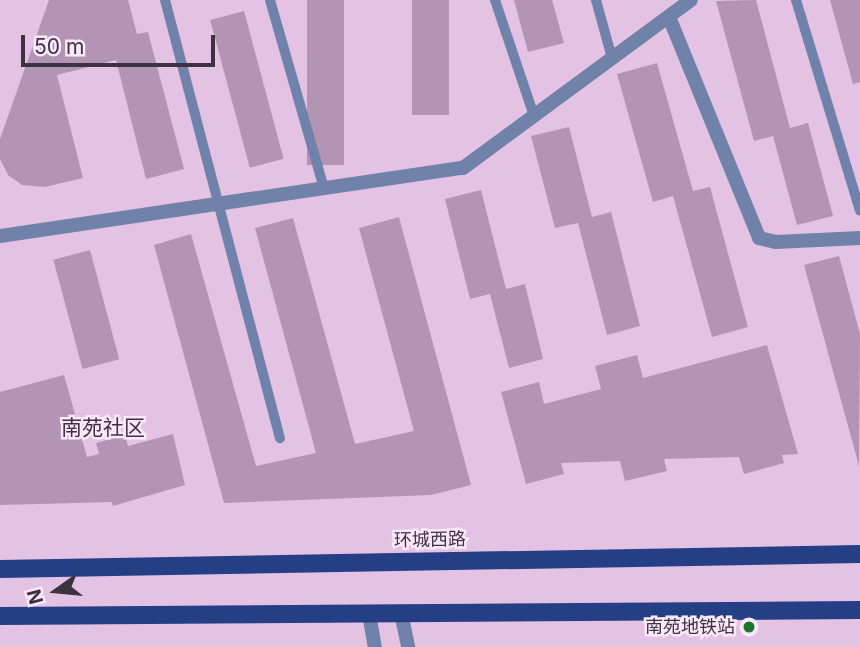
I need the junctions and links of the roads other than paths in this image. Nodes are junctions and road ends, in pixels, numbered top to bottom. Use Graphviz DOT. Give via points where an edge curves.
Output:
graph roads {
  1 [pos="165,0"];
  2 [pos="270,0"];
  3 [pos="495,0"];
  4 [pos="597,0"];
  5 [pos="796,0"];
  6 [pos="689,1"];
  7 [pos="668,17"];
  8 [pos="612,58"];
  9 [pos="534,116"];
  10 [pos="324,188"];
  11 [pos="216,204"];
  12 [pos="860,211"];
  13 [pos="0,236"];
  14 [pos="860,238"];
  15 [pos="280,438"];
  16 [pos="860,554"];
  17 [pos="0,569"];
  18 [pos="860,610"];
  19 [pos="401,613"];
  20 [pos="369,614"];
  21 [pos="0,616"];
  22 [pos="375,647"];
  23 [pos="408,647"];
  1 -- 11 [label="lane"];
  2 -- 10 [label="lane"];
  3 -- 9 [label="lane"];
  4 -- 8 [label="lane"];
  5 -- 12 [label="lane"];
  6 -- 7 [label="street"];
  7 -- 8 [label="street"];
  7 -- 14 [label="street" via="759,238 776,242"];
  8 -- 9 [label="street"];
  9 -- 10 [label="street" via="463,167"];
  10 -- 11 [label="street"];
  11 -- 13 [label="street"];
  11 -- 15 [label="lane"];
  16 -- 17 [label="main road, 环城西路"];
  18 -- 19 [label="main road"];
  19 -- 20 [label="main road"];
  19 -- 23 [label="street"];
  20 -- 21 [label="main road"];
  20 -- 22 [label="street"];
}
